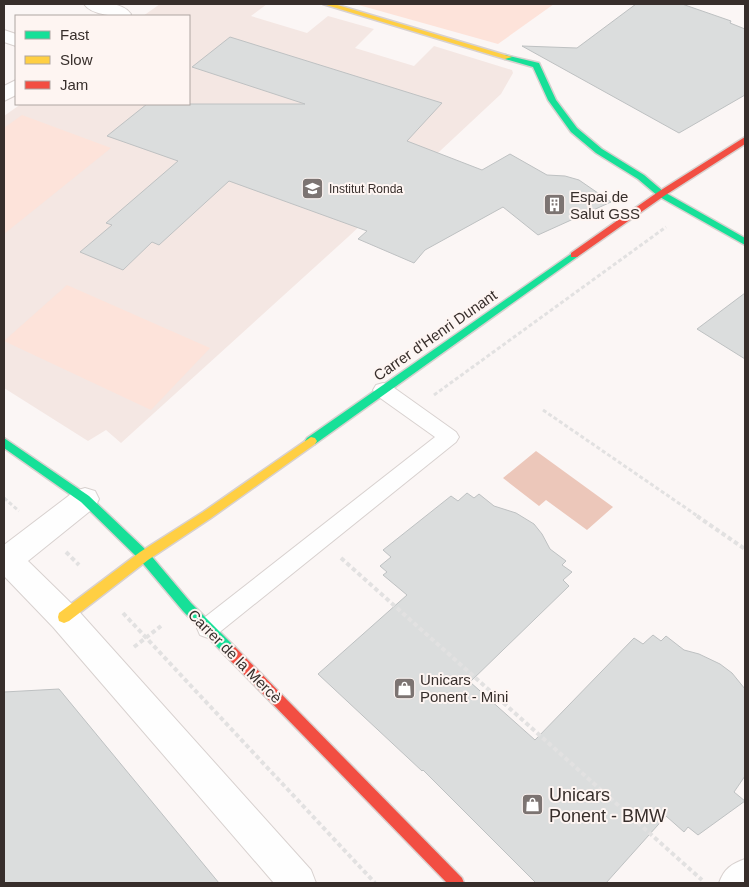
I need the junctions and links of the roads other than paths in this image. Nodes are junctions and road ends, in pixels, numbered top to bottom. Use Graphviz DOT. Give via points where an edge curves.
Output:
graph roads {
  1 [pos="93,4"];
  2 [pos="327,4"];
  3 [pos="126,11"];
  4 [pos="15,87"];
  5 [pos="4,95"];
  6 [pos="745,140"];
  7 [pos="661,194"];
  8 [pos="745,242"];
  9 [pos="383,390"];
  10 [pos="4,442"];
  11 [pos="84,499"];
  12 [pos="144,556"];
  13 [pos="5,560"];
  14 [pos="64,617"];
  15 [pos="208,628"];
  16 [pos="745,877"];
  17 [pos="298,883"];
  18 [pos="457,883"];
  19 [pos="737,883"];
  1 -- 3 [label="street"];
  2 -- 7 [label="street" via="536,65 552,100 574,130 598,151 641,177"];
  4 -- 5 [label="street"];
  6 -- 7 [label="street, Carrer d'Henri Dunant"];
  7 -- 8 [label="street"];
  7 -- 9 [label="street, Carrer d'Henri Dunant"];
  9 -- 12 [label="street, Carrer d'Henri Dunant"];
  9 -- 15 [label="lane" via="449,436"];
  10 -- 11 [label="street, Carrer de la Mercè"];
  11 -- 12 [label="street, Carrer de la Mercè"];
  11 -- 13 [label="street"];
  12 -- 14 [label="street, Carrer d'Henri Dunant"];
  12 -- 15 [label="street, Carrer de la Mercè"];
  13 -- 14 [label="street"];
  14 -- 17 [label="street"];
  15 -- 18 [label="street, Carrer de la Mercè"];
  16 -- 19 [label="street"];
}
